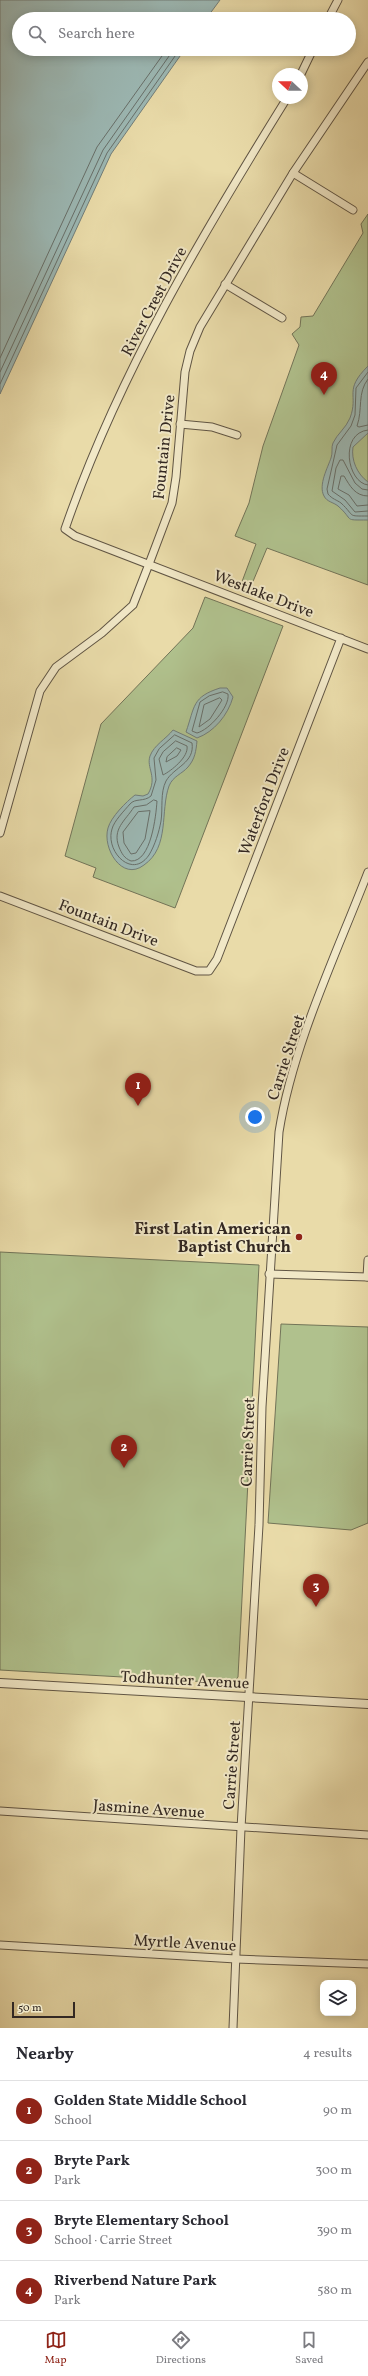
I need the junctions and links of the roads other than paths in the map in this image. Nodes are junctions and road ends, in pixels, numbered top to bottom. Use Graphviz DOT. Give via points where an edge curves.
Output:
graph roads {
  1 [pos="338,0"];
  2 [pos="332,12"];
  3 [pos="310,56"];
  4 [pos="368,62"];
  5 [pos="304,68"];
  6 [pos="284,104"];
  7 [pos="293,173"];
  8 [pos="353,210"];
  9 [pos="225,284"];
  10 [pos="282,318"];
  11 [pos="180,424"];
  12 [pos="237,435"];
  13 [pos="65,529"];
  14 [pos="149,564"];
  15 [pos="341,638"];
  16 [pos="368,649"];
  17 [pos="0,833"];
  18 [pos="368,872"];
  19 [pos="0,896"];
  20 [pos="209,971"];
  21 [pos="368,1260"];
  22 [pos="269,1274"];
  23 [pos="368,1277"];
  24 [pos="0,1683"];
  25 [pos="250,1696"];
  26 [pos="368,1704"];
  27 [pos="0,1811"];
  28 [pos="241,1828"];
  29 [pos="368,1835"];
  30 [pos="0,1945"];
  31 [pos="236,1959"];
  32 [pos="368,1964"];
  33 [pos="233,2028"];
  1 -- 2 [label="street"];
  3 -- 5 [label="street"];
  4 -- 7 [label="street, Fountain Drive"];
  6 -- 13 [label="street, River Crest Drive" via="222,204 155,324 103,435"];
  7 -- 8 [label="street"];
  7 -- 9 [label="street, Fountain Drive"];
  9 -- 10 [label="street"];
  9 -- 11 [label="street, Fountain Drive" via="200,327 190,351 185,372"];
  11 -- 12 [label="street" via="212,427"];
  11 -- 14 [label="street, Fountain Drive" via="172,503"];
  13 -- 14 [label="street, Westlake Drive" via="75,536"];
  14 -- 15 [label="street, Westlake Drive"];
  14 -- 17 [label="street, Fountain Drive" via="133,605 102,633 56,667 40,691"];
  15 -- 16 [label="street, Westlake Drive"];
  15 -- 20 [label="street, Waterford Drive" via="217,959"];
  18 -- 22 [label="street, Carrie Street" via="308,1028 286,1094 276,1158"];
  19 -- 20 [label="street, Fountain Drive" via="196,972"];
  21 -- 23 [label="street"];
  22 -- 23 [label="street"];
  22 -- 25 [label="street, Carrie Street"];
  24 -- 25 [label="street, Todhunter Avenue"];
  25 -- 26 [label="street, Todhunter Avenue"];
  25 -- 28 [label="street, Carrie Street"];
  27 -- 28 [label="street, Jasmine Avenue"];
  28 -- 29 [label="street, Jasmine Avenue"];
  28 -- 31 [label="street, Carrie Street"];
  30 -- 31 [label="street, Myrtle Avenue"];
  31 -- 32 [label="street, Myrtle Avenue"];
  31 -- 33 [label="street, Carrie Street"];
}
